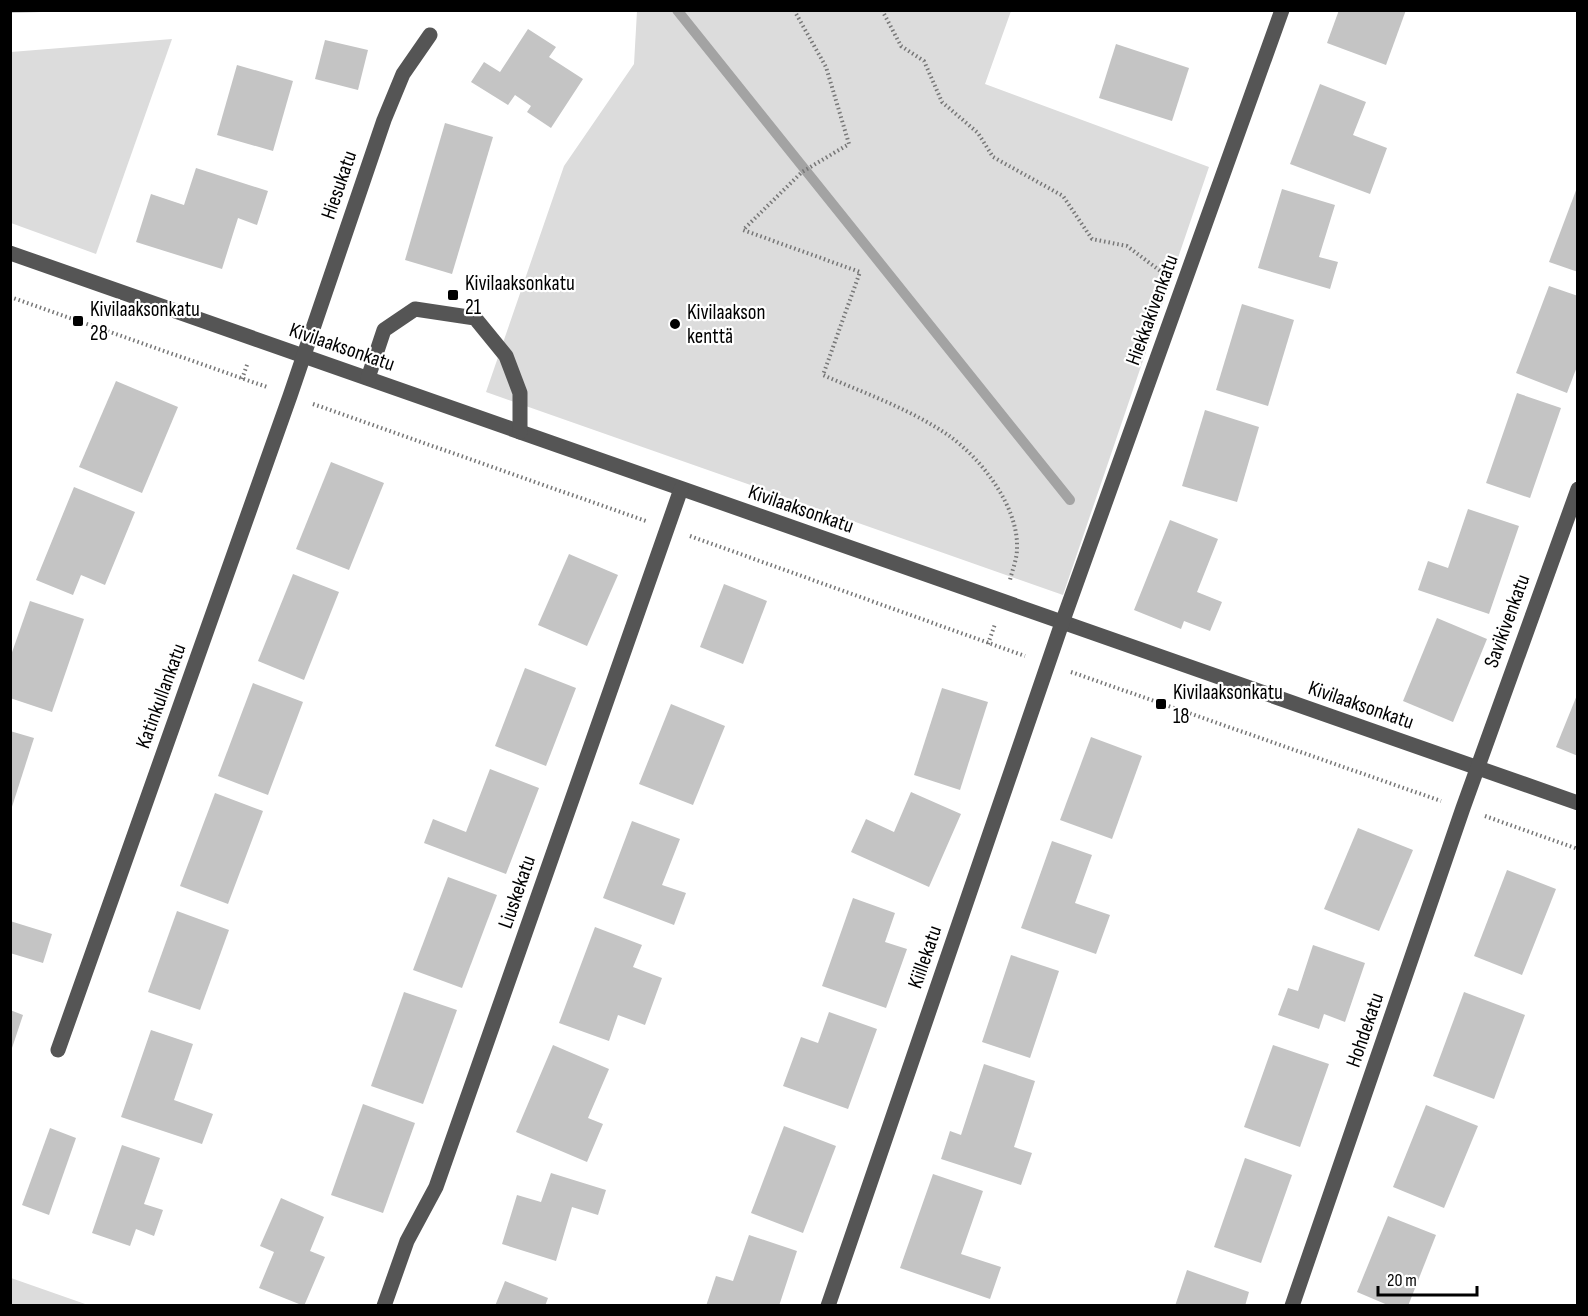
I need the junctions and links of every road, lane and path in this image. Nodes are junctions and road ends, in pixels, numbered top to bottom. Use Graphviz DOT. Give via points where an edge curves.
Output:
graph roads {
  1 [pos="794,10"];
  2 [pos="882,10"];
  3 [pos="1282,10"];
  4 [pos="430,35"];
  5 [pos="10,253"];
  6 [pos="1183,287"];
  7 [pos="10,297"];
  8 [pos="304,356"];
  9 [pos="368,378"];
  10 [pos="290,396"];
  11 [pos="520,432"];
  12 [pos="681,489"];
  13 [pos="1578,489"];
  14 [pos="667,528"];
  15 [pos="1002,602"];
  16 [pos="1062,623"];
  17 [pos="988,644"];
  18 [pos="1048,664"];
  19 [pos="1477,768"];
  20 [pos="1578,803"];
  21 [pos="1463,808"];
  22 [pos="1578,849"];
  23 [pos="58,1050"];
  24 [pos="384,1305"];
  25 [pos="828,1305"];
  26 [pos="1292,1305"];
  1 -- 15 [label="path" via="826,67 849,144 802,172 743,230 860,272 823,375 949,435 996,482 1014,519 1017,549"];
  2 -- 6 [label="path" via="901,46 924,61 942,102 978,133 993,157 1063,196 1092,239 1127,246"];
  3 -- 6 [label="street, Hiekkakivenkatu"];
  4 -- 8 [label="street, Hiesukatu" via="403,74 384,120"];
  5 -- 8 [label="street, Kivilaaksonkatu"];
  6 -- 16 [label="street, Hiekkakivenkatu"];
  7 -- 10 [label="path"];
  8 -- 9 [label="street, Kivilaaksonkatu"];
  8 -- 10 [label="street, Katinkullankatu"];
  9 -- 11 [label="street, Kivilaaksonkatu"];
  9 -- 11 [label="street" via="384,330 415,309 475,318 506,356 520,393"];
  10 -- 14 [label="path"];
  10 -- 23 [label="street, Katinkullankatu"];
  11 -- 12 [label="street, Kivilaaksonkatu"];
  12 -- 14 [label="street, Liuskekatu"];
  12 -- 15 [label="street, Kivilaaksonkatu"];
  13 -- 19 [label="street, Savikivenkatu"];
  14 -- 17 [label="path"];
  14 -- 24 [label="street, Liuskekatu" via="440,1176 407,1241"];
  15 -- 16 [label="street, Kivilaaksonkatu"];
  15 -- 17 [label="path"];
  16 -- 18 [label="street, Kiillekatu"];
  16 -- 19 [label="street, Kivilaaksonkatu"];
  17 -- 18 [label="path"];
  18 -- 21 [label="path"];
  18 -- 25 [label="street, Kiillekatu"];
  19 -- 20 [label="street, Kivilaaksonkatu"];
  19 -- 21 [label="street, Hohdekatu"];
  21 -- 22 [label="path"];
  21 -- 26 [label="street, Hohdekatu"];
}
